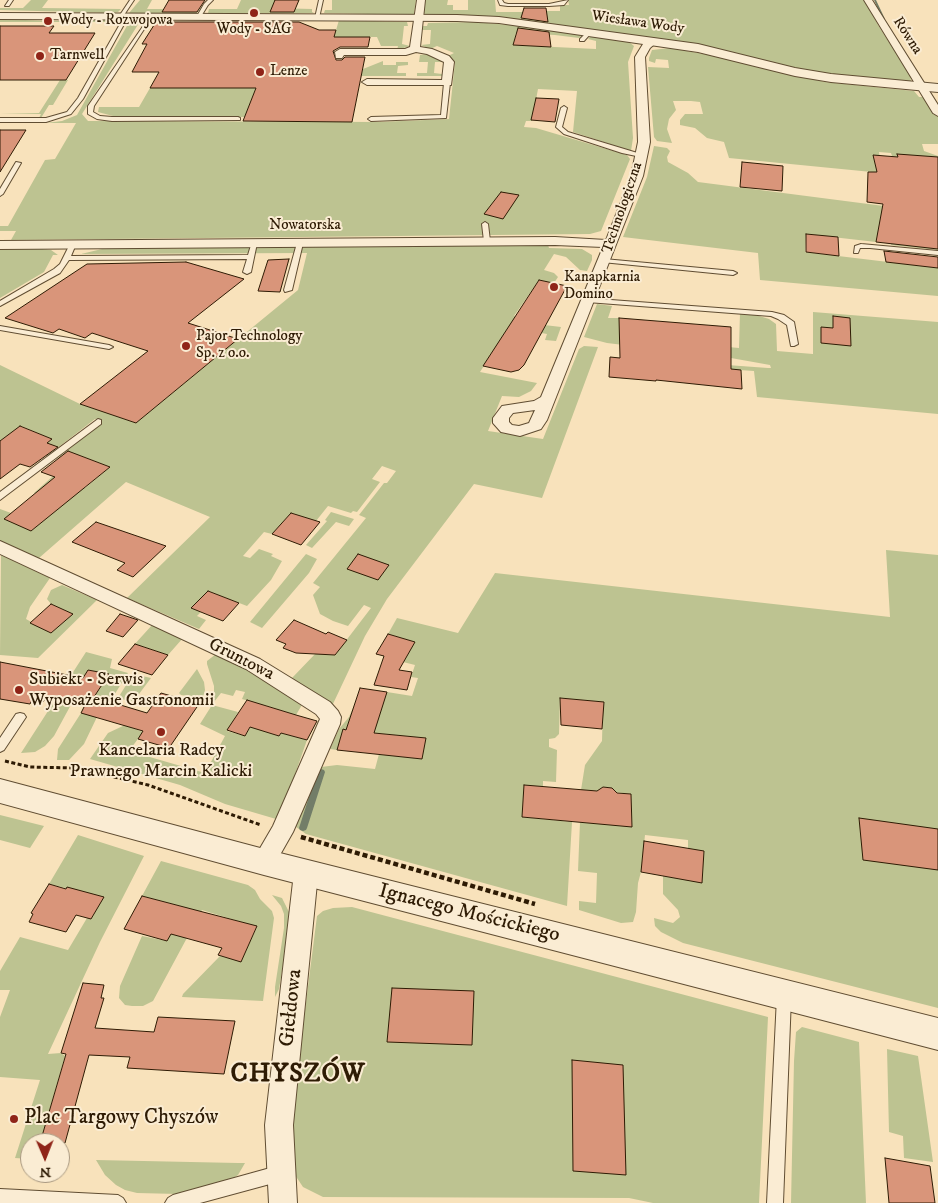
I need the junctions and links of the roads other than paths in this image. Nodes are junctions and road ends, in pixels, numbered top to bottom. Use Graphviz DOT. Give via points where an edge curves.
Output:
graph roads {
  1 [pos="11,0"];
  2 [pos="132,0"];
  3 [pos="211,0"];
  4 [pos="321,0"];
  5 [pos="421,0"];
  6 [pos="500,0"];
  7 [pos="566,0"];
  8 [pos="868,0"];
  9 [pos="7,5"];
  10 [pos="124,15"];
  11 [pos="0,16"];
  12 [pos="150,17"];
  13 [pos="198,17"];
  14 [pos="317,18"];
  15 [pos="418,18"];
  16 [pos="653,41"];
  17 [pos="415,49"];
  18 [pos="339,56"];
  19 [pos="367,82"];
  20 [pos="447,83"];
  21 [pos="922,87"];
  22 [pos="938,88"];
  23 [pos="564,108"];
  24 [pos="938,113"];
  25 [pos="238,119"];
  26 [pos="371,119"];
  27 [pos="0,120"];
  28 [pos="641,155"];
  29 [pos="18,163"];
  30 [pos="0,194"];
  31 [pos="485,224"];
  32 [pos="486,241"];
  33 [pos="254,243"];
  34 [pos="300,243"];
  35 [pos="73,244"];
  36 [pos="610,244"];
  37 [pos="0,245"];
  38 [pos="856,252"];
  39 [pos="938,253"];
  40 [pos="250,257"];
  41 [pos="66,258"];
  42 [pos="604,261"];
  43 [pos="247,272"];
  44 [pos="732,273"];
  45 [pos="288,290"];
  46 [pos="587,300"];
  47 [pos="0,304"];
  48 [pos="0,328"];
  49 [pos="794,344"];
  50 [pos="109,347"];
  51 [pos="548,399"];
  52 [pos="98,422"];
  53 [pos="0,498"];
  54 [pos="0,547"];
  55 [pos="20,717"];
  56 [pos="0,747"];
  57 [pos="0,791"];
  58 [pos="264,862"];
  59 [pos="306,873"];
  60 [pos="784,995"];
  61 [pos="938,1034"];
  62 [pos="282,1173"];
  63 [pos="0,1197"];
  64 [pos="118,1203"];
  65 [pos="173,1203"];
  66 [pos="284,1203"];
  67 [pos="775,1203"];
  1 -- 9 [label="lane"];
  2 -- 10 [label="lane"];
  3 -- 13 [label="lane"];
  4 -- 14 [label="lane"];
  5 -- 15 [label="street"];
  6 -- 7 [label="lane" via="505,4 540,5 560,4"];
  8 -- 21 [label="street, Równa"];
  10 -- 11 [label="street, Wiesława Wody"];
  10 -- 12 [label="street, Wiesława Wody"];
  10 -- 27 [label="lane" via="80,99 69,113 46,120"];
  12 -- 13 [label="street, Wiesława Wody"];
  12 -- 25 [label="lane" via="90,113 112,119"];
  13 -- 14 [label="street, Wiesława Wody"];
  14 -- 15 [label="street, Wiesława Wody"];
  15 -- 16 [label="street, Wiesława Wody" via="499,20 586,36"];
  15 -- 17 [label="street"];
  16 -- 21 [label="street, Wiesława Wody" via="712,51 810,75"];
  16 -- 28 [label="street, Technologiczna" via="646,46 640,58 644,142"];
  17 -- 18 [label="street" via="406,52 340,52"];
  17 -- 20 [label="street" via="446,58 449,62"];
  19 -- 20 [label="street"];
  20 -- 26 [label="lane" via="444,117"];
  21 -- 22 [label="street, Wiesława Wody"];
  21 -- 24 [label="street, Równa"];
  23 -- 28 [label="lane" via="559,127 566,134"];
  28 -- 36 [label="street, Technologiczna" via="637,176"];
  29 -- 30 [label="lane"];
  31 -- 32 [label="lane"];
  32 -- 34 [label="street, Nowatorska"];
  32 -- 36 [label="street, Nowatorska"];
  33 -- 34 [label="street, Nowatorska"];
  33 -- 35 [label="street, Nowatorska"];
  33 -- 40 [label="lane"];
  34 -- 45 [label="lane"];
  35 -- 37 [label="street, Nowatorska"];
  35 -- 41 [label="lane"];
  36 -- 42 [label="street, Technologiczna"];
  38 -- 39 [label="lane" via="860,246 870,246"];
  40 -- 41 [label="lane"];
  40 -- 43 [label="lane"];
  41 -- 47 [label="lane" via="57,271"];
  42 -- 44 [label="lane"];
  42 -- 46 [label="street, Technologiczna"];
  46 -- 49 [label="lane" via="772,314 791,324"];
  46 -- 51 [label="street, Technologiczna"];
  48 -- 50 [label="lane"];
  52 -- 53 [label="lane"];
  54 -- 58 [label="street, Gruntowa" via="246,661 289,685 331,717 282,832"];
  55 -- 56 [label="lane"];
  57 -- 58 [label="street, Ignacego Mościckiego"];
  58 -- 59 [label="street, Ignacego Mościckiego"];
  59 -- 60 [label="street, Ignacego Mościckiego"];
  59 -- 62 [label="street, Giełdowa" via="279,1125"];
  60 -- 61 [label="street, Ignacego Mościckiego"];
  60 -- 67 [label="lane"];
  62 -- 65 [label="lane"];
  62 -- 66 [label="street, Giełdowa"];
  63 -- 64 [label="lane"];
}
